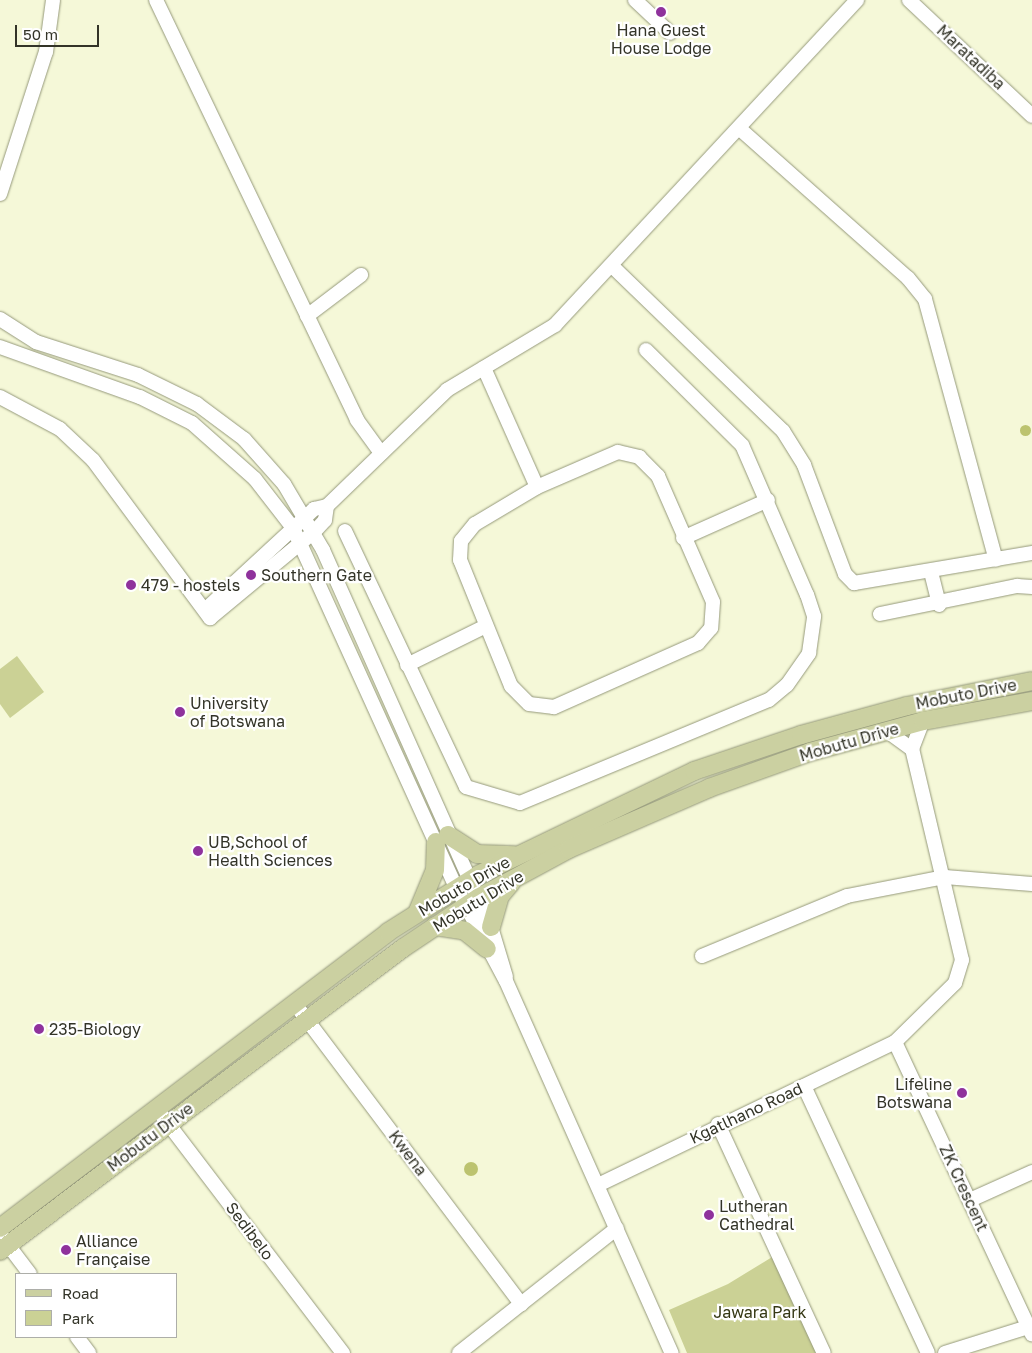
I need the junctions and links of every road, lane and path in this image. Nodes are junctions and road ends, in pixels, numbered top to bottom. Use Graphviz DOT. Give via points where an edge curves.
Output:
graph roads {
  1 [pos="53,0"];
  2 [pos="156,0"];
  3 [pos="635,0"];
  4 [pos="858,0"];
  5 [pos="909,0"];
  6 [pos="670,33"];
  7 [pos="1032,116"];
  8 [pos="740,129"];
  9 [pos="0,194"];
  10 [pos="612,266"];
  11 [pos="361,276"];
  12 [pos="307,316"];
  13 [pos="0,319"];
  14 [pos="0,347"];
  15 [pos="646,350"];
  16 [pos="484,368"];
  17 [pos="0,397"];
  18 [pos="381,453"];
  19 [pos="537,487"];
  20 [pos="768,500"];
  21 [pos="327,506"];
  22 [pos="305,517"];
  23 [pos="293,528"];
  24 [pos="345,531"];
  25 [pos="314,532"];
  26 [pos="683,538"];
  27 [pos="302,543"];
  28 [pos="1032,553"];
  29 [pos="996,560"];
  30 [pos="931,572"];
  31 [pos="1032,587"];
  32 [pos="939,605"];
  33 [pos="208,614"];
  34 [pos="880,614"];
  35 [pos="486,626"];
  36 [pos="407,665"];
  37 [pos="1032,681"];
  38 [pos="1032,701"];
  39 [pos="922,721"];
  40 [pos="887,731"];
  41 [pos="912,749"];
  42 [pos="442,838"];
  43 [pos="516,855"];
  44 [pos="519,876"];
  45 [pos="946,877"];
  46 [pos="462,884"];
  47 [pos="1032,884"];
  48 [pos="472,902"];
  49 [pos="416,914"];
  50 [pos="435,926"];
  51 [pos="491,927"];
  52 [pos="487,949"];
  53 [pos="702,956"];
  54 [pos="506,982"];
  55 [pos="295,1004"];
  56 [pos="307,1018"];
  57 [pos="895,1042"];
  58 [pos="804,1086"];
  59 [pos="157,1109"];
  60 [pos="168,1124"];
  61 [pos="718,1124"];
  62 [pos="1032,1172"];
  63 [pos="598,1185"];
  64 [pos="970,1200"];
  65 [pos="23,1211"];
  66 [pos="34,1226"];
  67 [pos="0,1228"];
  68 [pos="617,1228"];
  69 [pos="3,1243"];
  70 [pos="29,1273"];
  71 [pos="522,1304"];
  72 [pos="1030,1331"];
  73 [pos="78,1338"];
  74 [pos="89,1353"];
  75 [pos="343,1353"];
  76 [pos="460,1353"];
  77 [pos="672,1353"];
  78 [pos="824,1353"];
  79 [pos="928,1353"];
  80 [pos="945,1353"];
  1 -- 9 [label="street" via="46,52"];
  2 -- 12 [label="street"];
  3 -- 6 [label="street"];
  4 -- 8 [label="street"];
  5 -- 7 [label="street, Maratadiba"];
  8 -- 10 [label="street"];
  8 -- 29 [label="street" via="908,278 925,299"];
  10 -- 16 [label="street" via="542,336"];
  10 -- 30 [label="street" via="783,431 804,465 849,580 861,584"];
  11 -- 12 [label="street"];
  12 -- 18 [label="street" via="356,420"];
  13 -- 22 [label="street" via="36,342 138,375 197,404 244,439 284,484"];
  14 -- 23 [label="street" via="140,397 192,423 255,479"];
  15 -- 20 [label="street" via="742,445"];
  16 -- 18 [label="street" via="434,401"];
  16 -- 19 [label="street"];
  17 -- 33 [label="street" via="60,429 93,460"];
  18 -- 21 [label="street"];
  19 -- 26 [label="street" via="628,452 658,476"];
  19 -- 35 [label="street" via="474,524 461,541 460,560"];
  20 -- 26 [label="street"];
  20 -- 36 [label="street" via="814,616 809,653 788,685 769,700 516,804 459,780"];
  21 -- 22 [label="street"];
  21 -- 25 [label="street" via="325,520"];
  22 -- 23 [label="street"];
  22 -- 25 [label="street"];
  23 -- 27 [label="street"];
  23 -- 33 [label="street"];
  24 -- 36 [label="street"];
  25 -- 27 [label="street"];
  25 -- 42 [label="street"];
  26 -- 35 [label="street" via="714,602 711,628 698,644 554,707 538,707 529,704 511,686"];
  27 -- 33 [label="street"];
  27 -- 42 [label="street"];
  28 -- 29 [label="street"];
  29 -- 30 [label="street"];
  30 -- 32 [label="street"];
  31 -- 32 [label="street" via="1017,586"];
  32 -- 34 [label="street"];
  35 -- 36 [label="street"];
  37 -- 43 [label="main road, Mobuto Drive" via="907,706 801,734 694,771"];
  38 -- 39 [label="main road, Mobutu Drive"];
  39 -- 40 [label="main road, Mobutu Drive"];
  39 -- 41 [label="street"];
  40 -- 41 [label="street"];
  40 -- 44 [label="main road, Mobutu Drive" via="709,788 569,849"];
  41 -- 45 [label="street, Kgatlhano Road"];
  42 -- 43 [label="main road" via="477,854"];
  42 -- 46 [label="street"];
  42 -- 49 [label="main road" via="432,882"];
  43 -- 46 [label="main road, Mobuto Drive"];
  44 -- 48 [label="main road, Mobutu Drive"];
  44 -- 51 [label="main road" via="500,896"];
  45 -- 47 [label="street"];
  45 -- 53 [label="street" via="848,896"];
  45 -- 57 [label="street, Kgatlhano Road" via="960,971 955,983"];
  46 -- 48 [label="street"];
  46 -- 49 [label="main road, Mobuto Drive"];
  48 -- 50 [label="main road, Mobutu Drive"];
  48 -- 51 [label="street"];
  48 -- 52 [label="street"];
  49 -- 55 [label="main road, Mobuto Drive"];
  50 -- 52 [label="main road" via="465,932"];
  50 -- 56 [label="main road, Mobutu Drive"];
  51 -- 54 [label="street"];
  52 -- 54 [label="street"];
  54 -- 63 [label="street"];
  55 -- 56 [label="street, Kwena"];
  55 -- 59 [label="main road, Mobuto Drive"];
  56 -- 60 [label="main road, Mobutu Drive"];
  56 -- 71 [label="street, Kwena"];
  57 -- 58 [label="street, Kgatlhano Road"];
  57 -- 64 [label="street, ZK Crescent"];
  58 -- 61 [label="street, Kgatlhano Road"];
  58 -- 79 [label="street"];
  59 -- 60 [label="street, Sedibelo"];
  59 -- 65 [label="main road, Mobuto Drive"];
  60 -- 66 [label="main road, Mobutu Drive"];
  60 -- 75 [label="street, Sedibelo"];
  61 -- 63 [label="street, Kgatlhano Road"];
  61 -- 78 [label="street"];
  62 -- 64 [label="street"];
  63 -- 68 [label="street"];
  64 -- 72 [label="street, ZK Crescent"];
  65 -- 66 [label="main road"];
  65 -- 67 [label="main road, Mobuto Drive"];
  66 -- 69 [label="main road, Mobutu Drive"];
  68 -- 71 [label="street"];
  68 -- 77 [label="street"];
  69 -- 70 [label="street"];
  71 -- 76 [label="street"];
  72 -- 80 [label="street"];
  73 -- 74 [label="street"];
}
